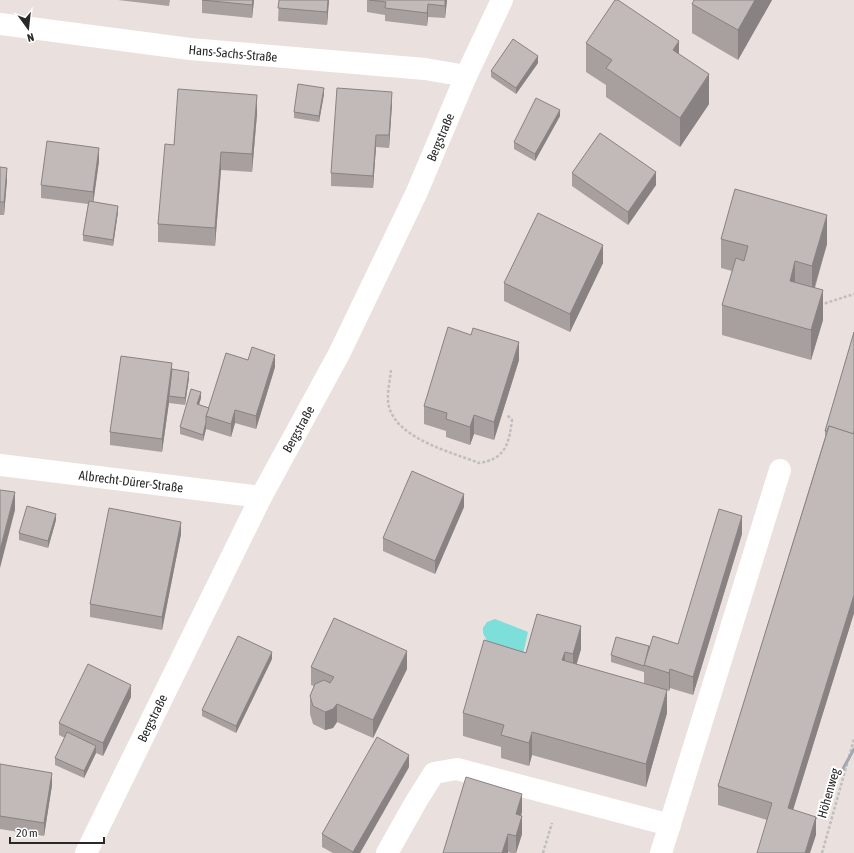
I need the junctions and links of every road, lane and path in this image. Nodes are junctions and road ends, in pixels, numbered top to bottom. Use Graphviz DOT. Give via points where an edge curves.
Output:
graph roads {
  1 [pos="502,0"];
  2 [pos="0,24"];
  3 [pos="466,76"];
  4 [pos="854,294"];
  5 [pos="818,305"];
  6 [pos="391,370"];
  7 [pos="507,415"];
  8 [pos="0,465"];
  9 [pos="780,470"];
  10 [pos="261,497"];
  11 [pos="854,739"];
  12 [pos="562,797"];
  13 [pos="670,826"];
  14 [pos="86,853"];
  15 [pos="387,853"];
  16 [pos="543,853"];
  17 [pos="661,853"];
  18 [pos="822,853"];
  1 -- 3 [label="street, Bergstraße"];
  2 -- 3 [label="street, Hans-Sachs-Straße" via="190,49 425,69"];
  3 -- 10 [label="street, Bergstraße" via="416,194 339,354"];
  4 -- 5 [label="path"];
  6 -- 7 [label="path" via="387,396 389,408 397,422 412,436 479,463 500,455 506,448 512,420"];
  8 -- 10 [label="street, Albrecht-Dürer-Straße"];
  9 -- 13 [label="street"];
  10 -- 14 [label="street, Bergstraße"];
  11 -- 18 [label="path, Höhenweg"];
  12 -- 13 [label="street"];
  12 -- 15 [label="street" via="457,769 434,774"];
  12 -- 16 [label="path" via="547,834"];
  13 -- 17 [label="street"];
}
